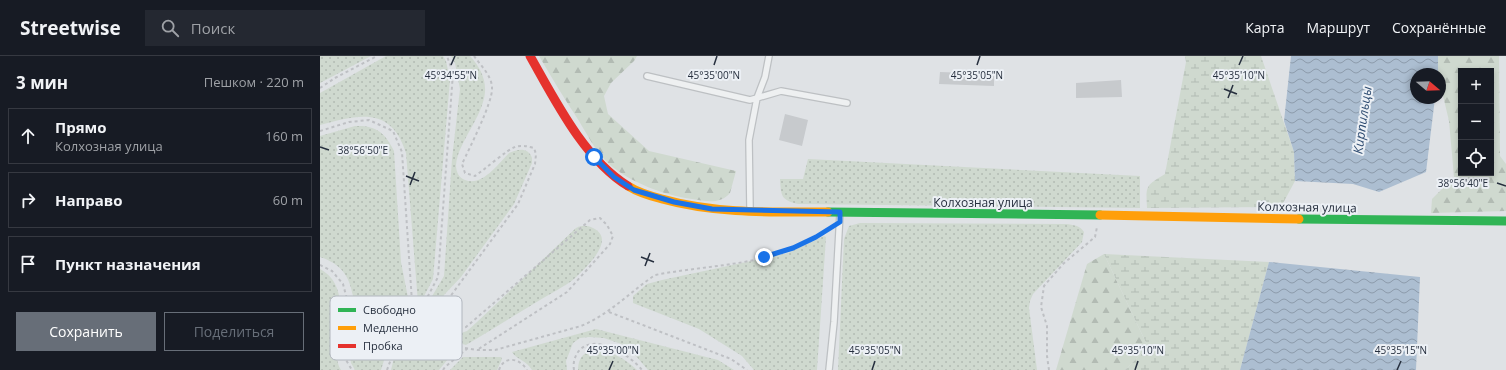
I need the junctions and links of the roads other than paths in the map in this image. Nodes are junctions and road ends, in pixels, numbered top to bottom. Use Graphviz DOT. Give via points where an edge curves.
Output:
graph roads {
  1 [pos="530,56"];
  2 [pos="768,56"];
  3 [pos="647,76"];
  4 [pos="757,98"];
  5 [pos="847,103"];
  6 [pos="750,211"];
  7 [pos="840,217"];
  8 [pos="1506,221"];
  9 [pos="829,370"];
  1 -- 6 [label="main road, Колхозная улица" via="548,89 594,157 614,177 634,190 674,202 712,209"];
  2 -- 4 [label="lane" via="765,77"];
  3 -- 4 [label="lane" via="750,100"];
  4 -- 5 [label="lane" via="781,91"];
  4 -- 6 [label="lane" via="749,140"];
  6 -- 7 [label="main road, Колхозная улица"];
  7 -- 8 [label="main road, Колхозная улица" via="1101,214"];
  7 -- 9 [label="lane"];
}
